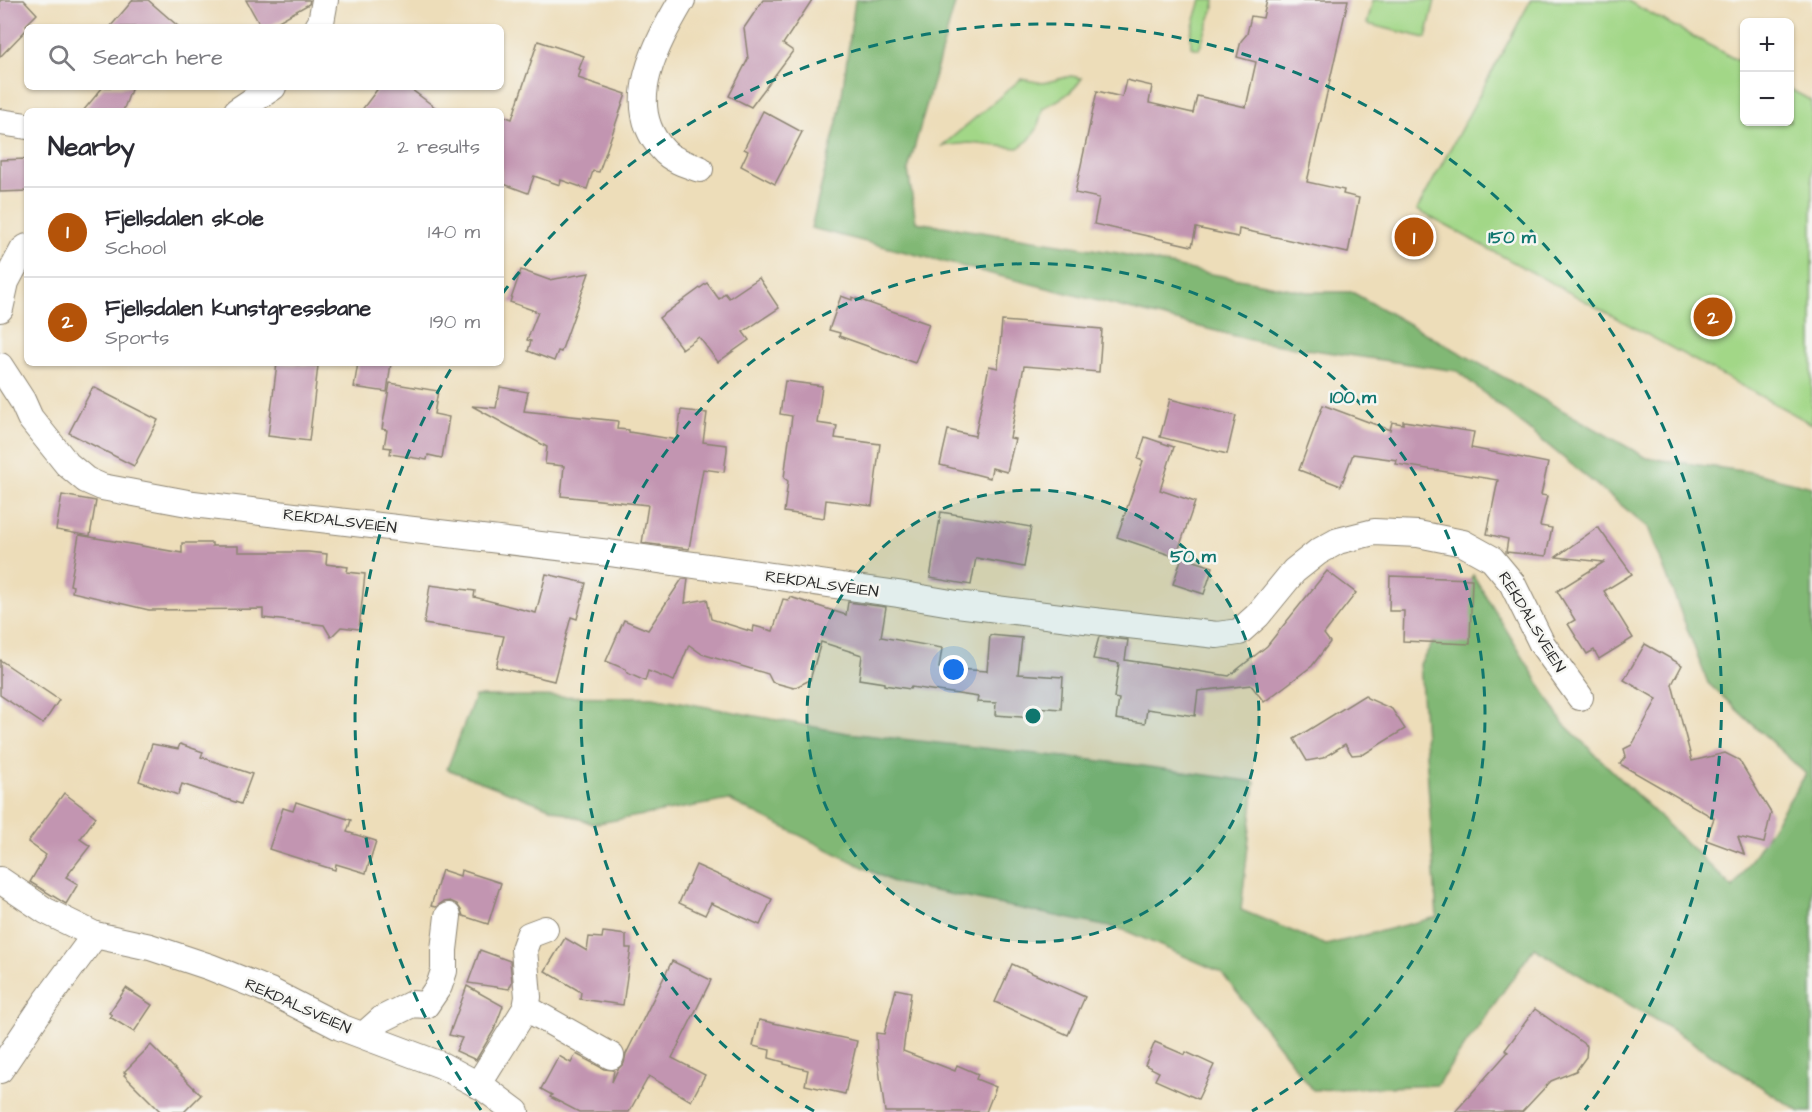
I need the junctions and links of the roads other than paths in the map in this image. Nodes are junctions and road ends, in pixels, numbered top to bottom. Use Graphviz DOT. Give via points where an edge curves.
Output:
graph roads {
  1 [pos="325,0"];
  2 [pos="682,0"];
  3 [pos="320,24"];
  4 [pos="268,90"];
  5 [pos="242,108"];
  6 [pos="0,122"];
  7 [pos="24,126"];
  8 [pos="700,169"];
  9 [pos="24,249"];
  10 [pos="0,309"];
  11 [pos="1,373"];
  12 [pos="1580,697"];
  13 [pos="0,880"];
  14 [pos="448,916"];
  15 [pos="545,929"];
  16 [pos="95,935"];
  17 [pos="526,1008"];
  18 [pos="364,1035"];
  19 [pos="610,1056"];
  20 [pos="0,1070"];
  21 [pos="478,1085"];
  22 [pos="516,1112"];
  1 -- 3 [label="street"];
  2 -- 8 [label="street" via="661,36 646,77 642,105 650,131 664,152"];
  4 -- 5 [label="street"];
  6 -- 7 [label="street"];
  9 -- 10 [label="street" via="6,282"];
  11 -- 12 [label="street, REKDALSVEIEN" via="66,464 102,487 193,504 609,553 957,604 1195,633 1239,632 1294,571 1338,541 1374,532 1418,534 1463,543 1492,559 1512,583 1542,644"];
  13 -- 16 [label="street, REKDALSVEIEN" via="46,911"];
  14 -- 18 [label="street, REKDALSVEIEN" via="444,972 426,1005 412,1004 382,1019"];
  15 -- 17 [label="street" via="529,935 524,949"];
  16 -- 18 [label="street, REKDALSVEIEN" via="150,947 210,967"];
  16 -- 20 [label="street"];
  17 -- 19 [label="street"];
  17 -- 21 [label="street"];
  18 -- 21 [label="street, REKDALSVEIEN" via="441,1065"];
  21 -- 22 [label="street, REKDALSVEIEN"];
}
